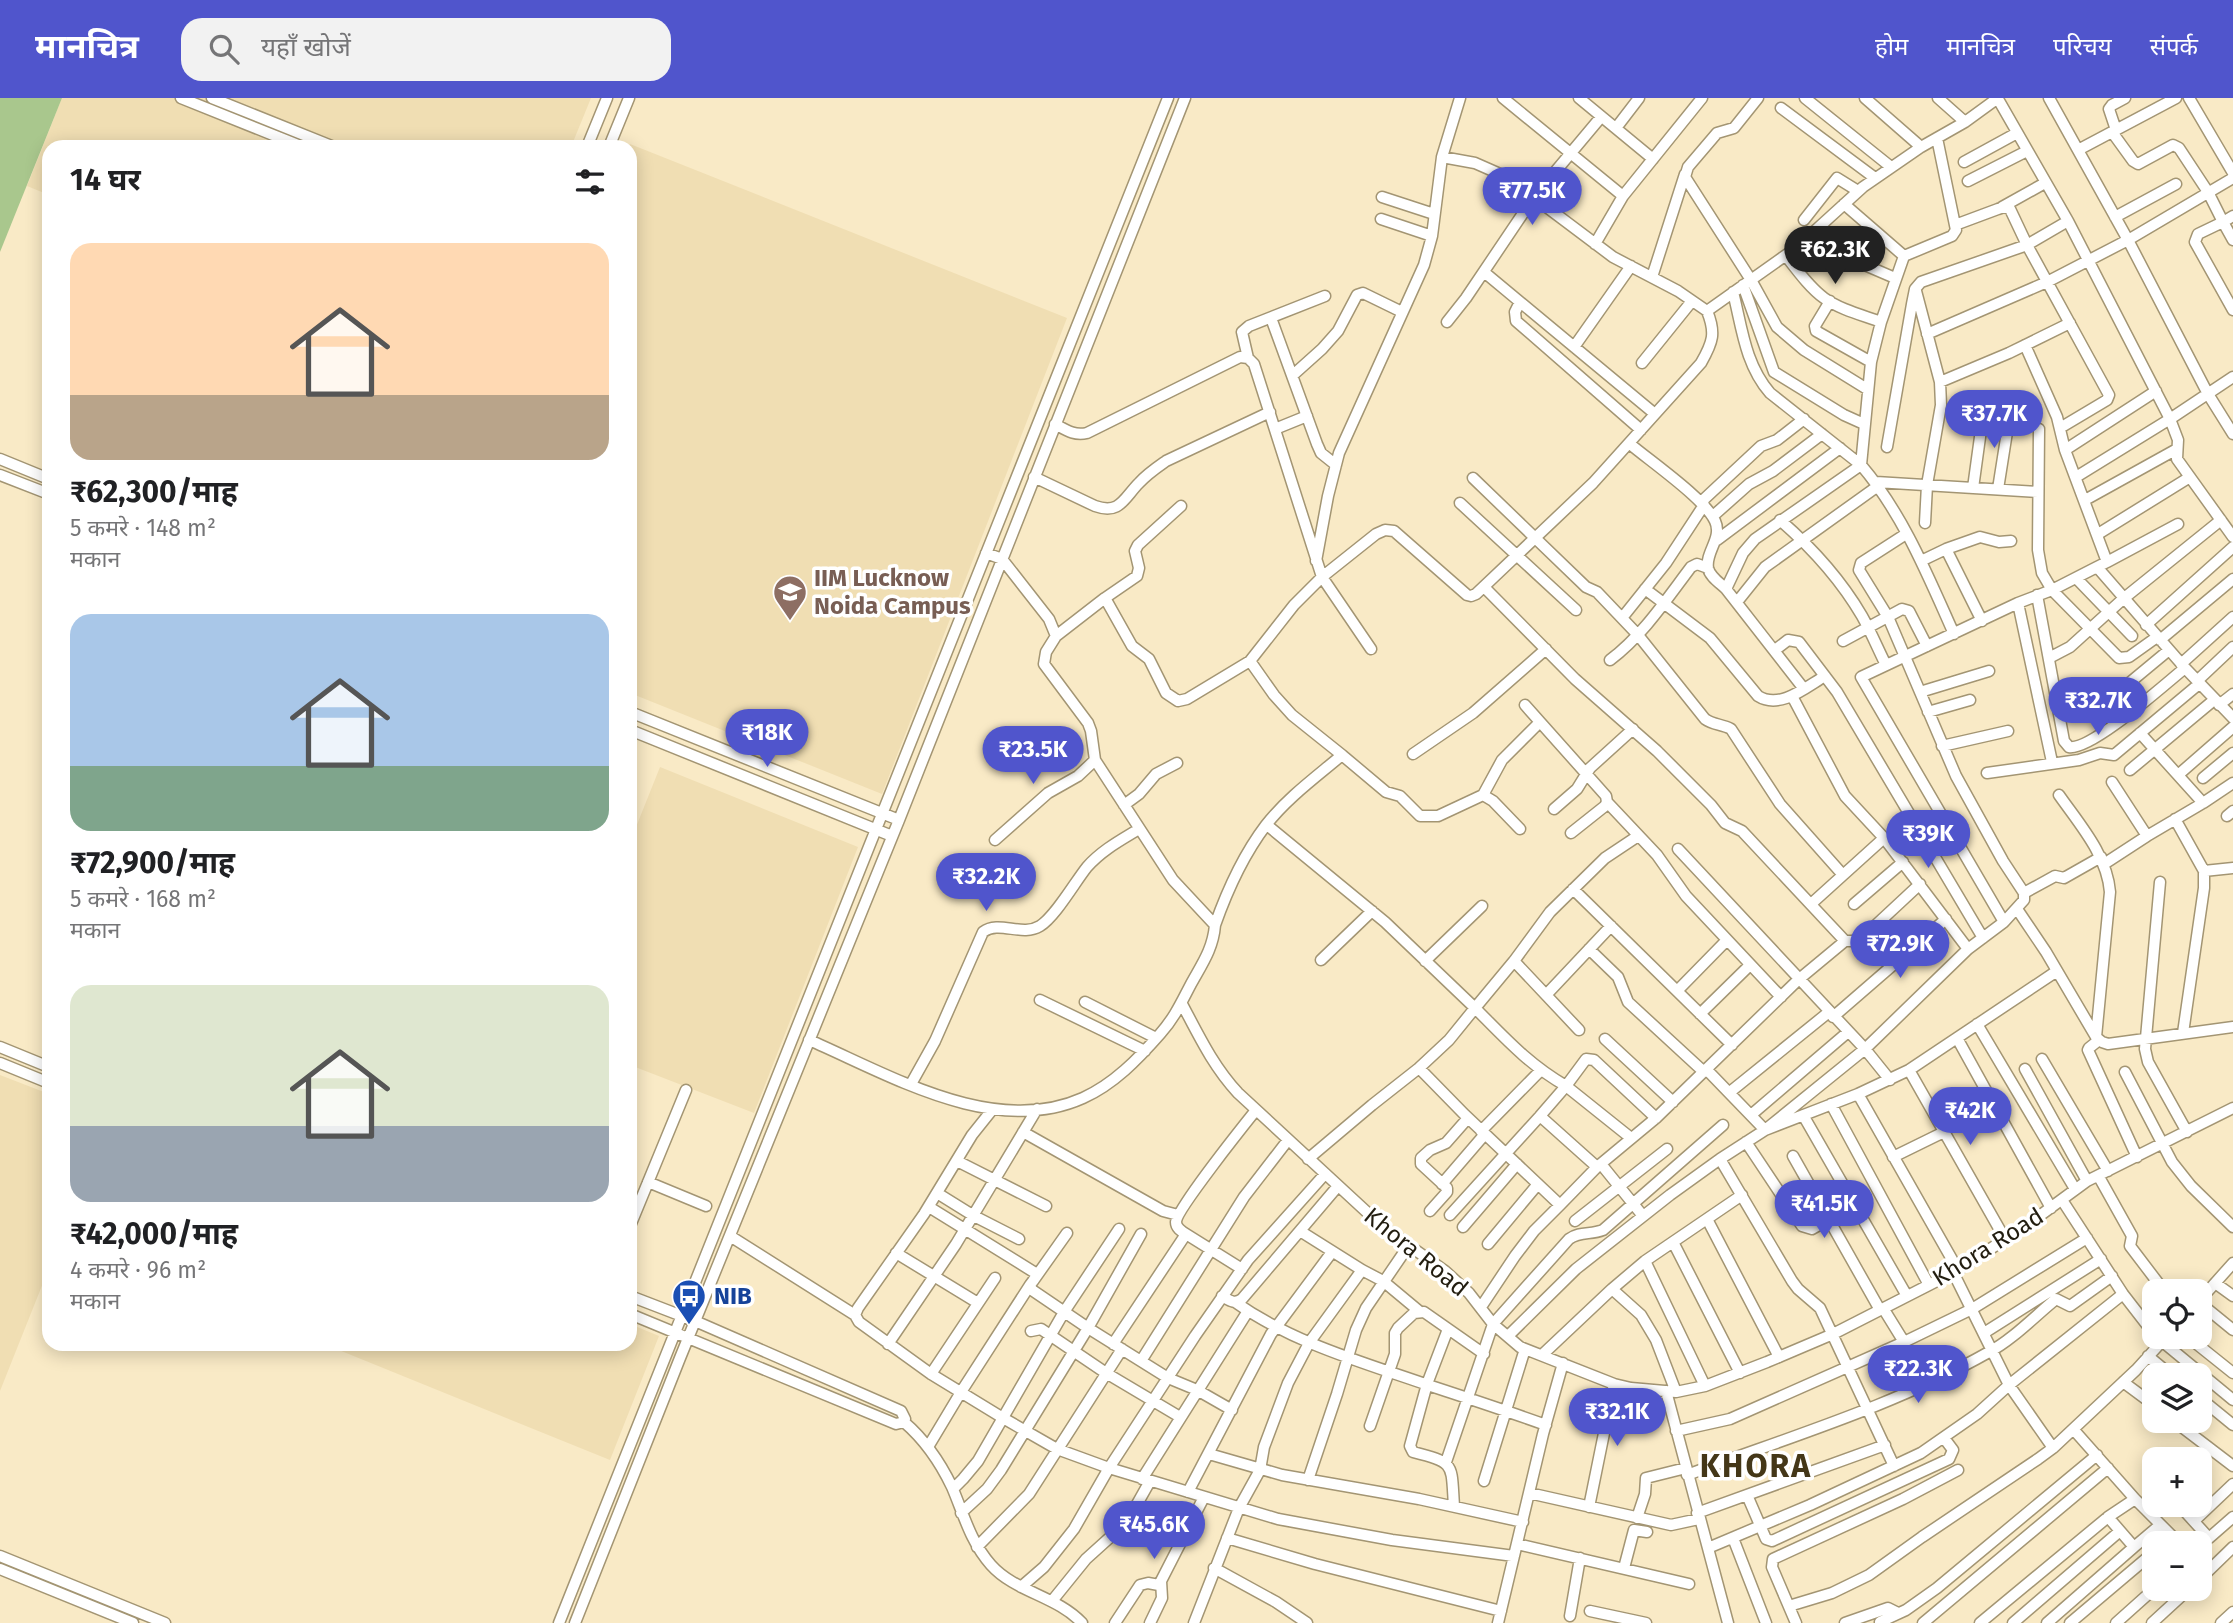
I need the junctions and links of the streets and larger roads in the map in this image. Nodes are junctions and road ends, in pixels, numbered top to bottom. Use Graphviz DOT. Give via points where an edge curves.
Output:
graph roads {
  1 [pos="181,98"];
  2 [pos="212,98"];
  3 [pos="607,98"];
  4 [pos="629,98"];
  5 [pos="1168,98"];
  6 [pos="1185,98"];
  7 [pos="1460,98"];
  8 [pos="1503,98"];
  9 [pos="1579,98"];
  10 [pos="1639,98"];
  11 [pos="1702,98"];
  12 [pos="1758,98"];
  13 [pos="1805,98"];
  14 [pos="1865,98"];
  15 [pos="1938,98"];
  16 [pos="1998,98"];
  17 [pos="2049,98"];
  18 [pos="2124,98"];
  19 [pos="2176,98"];
  20 [pos="2189,98"];
  21 [pos="1984,102"];
  22 [pos="1781,108"];
  23 [pos="1601,117"];
  24 [pos="1965,122"];
  25 [pos="1616,128"];
  26 [pos="2114,131"];
  27 [pos="281,132"];
  28 [pos="2017,132"];
  29 [pos="1937,138"];
  30 [pos="293,140"];
  31 [pos="309,140"];
  32 [pos="590,140"];
  33 [pos="612,140"];
  34 [pos="1921,147"];
  35 [pos="2078,150"];
  36 [pos="2027,151"];
  37 [pos="1570,152"];
  38 [pos="1443,157"];
  39 [pos="1653,159"];
  40 [pos="1964,162"];
  41 [pos="1891,167"];
  42 [pos="1685,172"];
  43 [pos="2233,175"];
  44 [pos="1875,178"];
  45 [pos="1968,181"];
  46 [pos="2045,183"];
  47 [pos="2176,184"];
  48 [pos="1858,191"];
  49 [pos="2208,192"];
  50 [pos="1623,196"];
  51 [pos="1382,197"];
  52 [pos="1534,197"];
  53 [pos="1844,204"];
  54 [pos="2001,208"];
  55 [pos="1434,214"];
  56 [pos="2233,216"];
  57 [pos="2115,217"];
  58 [pos="1381,219"];
  59 [pos="1804,220"];
  60 [pos="2068,221"];
  61 [pos="2223,222"];
  62 [pos="1955,225"];
  63 [pos="1432,236"];
  64 [pos="2128,240"];
  65 [pos="2233,240"];
  66 [pos="1595,244"];
  67 [pos="2027,245"];
  68 [pos="1786,256"];
  69 [pos="1904,256"];
  70 [pos="1846,257"];
  71 [pos="2089,260"];
  72 [pos="1631,266"];
  73 [pos="1483,272"];
  74 [pos="1652,277"];
  75 [pos="1895,278"];
  76 [pos="2047,282"];
  77 [pos="1747,283"];
  78 [pos="1915,289"];
  79 [pos="1733,292"];
  80 [pos="1325,296"];
  81 [pos="1692,301"];
  82 [pos="1830,301"];
  83 [pos="1520,302"];
  84 [pos="2233,310"];
  85 [pos="1707,311"];
  86 [pos="1402,312"];
  87 [pos="1271,318"];
  88 [pos="1447,322"];
  89 [pos="1881,322"];
  90 [pos="2070,323"];
  91 [pos="1927,334"];
  92 [pos="2025,345"];
  93 [pos="1574,347"];
  94 [pos="1248,358"];
  95 [pos="1871,362"];
  96 [pos="1642,363"];
  97 [pos="1293,375"];
  98 [pos="1941,382"];
  99 [pos="2231,382"];
  100 [pos="1867,389"];
  101 [pos="2155,391"];
  102 [pos="2208,394"];
  103 [pos="1984,408"];
  104 [pos="1270,412"];
  105 [pos="2010,413"];
  106 [pos="1655,414"];
  107 [pos="1307,416"];
  108 [pos="1804,419"];
  109 [pos="2170,419"];
  110 [pos="1055,424"];
  111 [pos="1864,424"];
  112 [pos="2060,428"];
  113 [pos="1275,429"];
  114 [pos="2039,429"];
  115 [pos="1641,430"];
  116 [pos="1822,434"];
  117 [pos="2233,435"];
  118 [pos="1630,444"];
  119 [pos="1887,447"];
  120 [pos="1840,448"];
  121 [pos="2177,449"];
  122 [pos="2065,450"];
  123 [pos="0,459"];
  124 [pos="1336,465"];
  125 [pos="1861,465"];
  126 [pos="0,475"];
  127 [pos="42,476"];
  128 [pos="1034,477"];
  129 [pos="2076,477"];
  130 [pos="2190,477"];
  131 [pos="1472,478"];
  132 [pos="1877,484"];
  133 [pos="1927,485"];
  134 [pos="1973,488"];
  135 [pos="1998,489"];
  136 [pos="42,492"];
  137 [pos="2038,492"];
  138 [pos="2085,500"];
  139 [pos="1460,503"];
  140 [pos="1702,504"];
  141 [pos="1181,506"];
  142 [pos="1713,516"];
  143 [pos="1780,520"];
  144 [pos="2221,520"];
  145 [pos="1925,523"];
  146 [pos="2178,524"];
  147 [pos="1906,534"];
  148 [pos="2098,534"];
  149 [pos="2233,537"];
  150 [pos="1535,539"];
  151 [pos="1717,540"];
  152 [pos="1803,540"];
  153 [pos="2011,541"];
  154 [pos="2233,547"];
  155 [pos="1946,549"];
  156 [pos="986,553"];
  157 [pos="1517,555"];
  158 [pos="1002,559"];
  159 [pos="1316,561"];
  160 [pos="1921,561"];
  161 [pos="2107,562"];
  162 [pos="2097,567"];
  163 [pos="1708,569"];
  164 [pos="1322,577"];
  165 [pos="2077,579"];
  166 [pos="2233,579"];
  167 [pos="1484,587"];
  168 [pos="1645,589"];
  169 [pos="1726,589"];
  170 [pos="2052,590"];
  171 [pos="2037,595"];
  172 [pos="1105,598"];
  173 [pos="2123,599"];
  174 [pos="1664,602"];
  175 [pos="1737,602"];
  176 [pos="2018,603"];
  177 [pos="1576,610"];
  178 [pos="2109,612"];
  179 [pos="1888,617"];
  180 [pos="2233,617"];
  181 [pos="1622,618"];
  182 [pos="1982,621"];
  183 [pos="2146,625"];
  184 [pos="1868,627"];
  185 [pos="2091,630"];
  186 [pos="1954,634"];
  187 [pos="1638,635"];
  188 [pos="1056,636"];
  189 [pos="2132,636"];
  190 [pos="2158,639"];
  191 [pos="1843,641"];
  192 [pos="1927,646"];
  193 [pos="2233,648"];
  194 [pos="1371,649"];
  195 [pos="1546,649"];
  196 [pos="1775,650"];
  197 [pos="2169,650"];
  198 [pos="1905,657"];
  199 [pos="2049,657"];
  200 [pos="1610,660"];
  201 [pos="1250,661"];
  202 [pos="1886,666"];
  203 [pos="2183,666"];
  204 [pos="1989,671"];
  205 [pos="1825,676"];
  206 [pos="2198,682"];
  207 [pos="1804,689"];
  208 [pos="1920,692"];
  209 [pos="2233,694"];
  210 [pos="1792,696"];
  211 [pos="1970,700"];
  212 [pos="2217,703"];
  213 [pos="1525,705"];
  214 [pos="1928,712"];
  215 [pos="2093,713"];
  216 [pos="637,715"];
  217 [pos="2233,718"];
  218 [pos="1540,722"];
  219 [pos="2233,727"];
  220 [pos="1633,729"];
  221 [pos="2008,731"];
  222 [pos="637,733"];
  223 [pos="2140,733"];
  224 [pos="1942,746"];
  225 [pos="2155,750"];
  226 [pos="2233,753"];
  227 [pos="1413,754"];
  228 [pos="1342,755"];
  229 [pos="1095,760"];
  230 [pos="2052,762"];
  231 [pos="1177,763"];
  232 [pos="2130,770"];
  233 [pos="1987,773"];
  234 [pos="1585,774"];
  235 [pos="2178,775"];
  236 [pos="2203,778"];
  237 [pos="2112,782"];
  238 [pos="2233,783"];
  239 [pos="1483,795"];
  240 [pos="2059,795"];
  241 [pos="1607,802"];
  242 [pos="2203,803"];
  243 [pos="1124,805"];
  244 [pos="1555,809"];
  245 [pos="883,813"];
  246 [pos="2175,819"];
  247 [pos="899,820"];
  248 [pos="1266,825"];
  249 [pos="1139,829"];
  250 [pos="1520,829"];
  251 [pos="876,830"];
  252 [pos="1571,833"];
  253 [pos="892,836"];
  254 [pos="1638,836"];
  255 [pos="2147,836"];
  256 [pos="1884,838"];
  257 [pos="995,840"];
  258 [pos="1678,849"];
  259 [pos="2103,861"];
  260 [pos="1902,862"];
  261 [pos="2233,868"];
  262 [pos="2204,871"];
  263 [pos="1843,876"];
  264 [pos="2160,882"];
  265 [pos="1920,884"];
  266 [pos="1573,889"];
  267 [pos="2024,892"];
  268 [pos="1811,904"];
  269 [pos="1854,904"];
  270 [pos="1482,906"];
  271 [pos="2017,909"];
  272 [pos="1372,911"];
  273 [pos="1946,919"];
  274 [pos="2004,922"];
  275 [pos="1214,925"];
  276 [pos="1611,926"];
  277 [pos="1983,938"];
  278 [pos="1726,941"];
  279 [pos="1845,941"];
  280 [pos="1589,949"];
  281 [pos="1968,949"];
  282 [pos="1321,960"];
  283 [pos="1426,961"];
  284 [pos="1514,961"];
  285 [pos="1749,965"];
  286 [pos="2057,971"];
  287 [pos="1798,980"];
  288 [pos="1677,991"];
  289 [pos="1546,995"];
  290 [pos="1780,997"];
  291 [pos="1040,1000"];
  292 [pos="1084,1002"];
  293 [pos="1182,1004"];
  294 [pos="1475,1008"];
  295 [pos="1700,1014"];
  296 [pos="1831,1015"];
  297 [pos="1977,1024"];
  298 [pos="2233,1024"];
  299 [pos="1578,1030"];
  300 [pos="1848,1032"];
  301 [pos="2183,1033"];
  302 [pos="1156,1038"];
  303 [pos="1957,1038"];
  304 [pos="2098,1038"];
  305 [pos="2144,1038"];
  306 [pos="1605,1039"];
  307 [pos="809,1040"];
  308 [pos="1732,1045"];
  309 [pos="0,1047"];
  310 [pos="1865,1049"];
  311 [pos="1145,1051"];
  312 [pos="2042,1059"];
  313 [pos="0,1063"];
  314 [pos="42,1064"];
  315 [pos="1419,1068"];
  316 [pos="2025,1069"];
  317 [pos="1909,1070"];
  318 [pos="1540,1071"];
  319 [pos="1705,1071"];
  320 [pos="2125,1072"];
  321 [pos="42,1080"];
  322 [pos="1890,1080"];
  323 [pos="911,1084"];
  324 [pos="1566,1086"];
  325 [pos="686,1090"];
  326 [pos="1730,1092"];
  327 [pos="1858,1094"];
  328 [pos="1673,1102"];
  329 [pos="1831,1104"];
  330 [pos="2233,1108"];
  331 [pos="1037,1109"];
  332 [pos="992,1110"];
  333 [pos="1256,1110"];
  334 [pos="1751,1115"];
  335 [pos="1803,1115"];
  336 [pos="1540,1116"];
  337 [pos="1468,1118"];
  338 [pos="1656,1118"];
  339 [pos="1723,1125"];
  340 [pos="1765,1130"];
  341 [pos="1023,1132"];
  342 [pos="1483,1132"];
  343 [pos="1944,1132"];
  344 [pos="2187,1132"];
  345 [pos="1631,1138"];
  346 [pos="1289,1140"];
  347 [pos="1746,1142"];
  348 [pos="2162,1144"];
  349 [pos="1667,1149"];
  350 [pos="1506,1153"];
  351 [pos="1793,1156"];
  352 [pos="1892,1157"];
  353 [pos="2137,1157"];
  354 [pos="1308,1159"];
  355 [pos="1720,1159"];
  356 [pos="957,1161"];
  357 [pos="1517,1164"];
  358 [pos="1599,1165"];
  359 [pos="1325,1174"];
  360 [pos="2103,1174"];
  361 [pos="996,1179"];
  362 [pos="2087,1181"];
  363 [pos="648,1182"];
  364 [pos="1442,1184"];
  365 [pos="1538,1184"];
  366 [pos="1338,1186"];
  367 [pos="1620,1187"];
  368 [pos="2075,1189"];
  369 [pos="937,1193"];
  370 [pos="1742,1195"];
  371 [pos="2062,1200"];
  372 [pos="1560,1205"];
  373 [pos="1634,1205"];
  374 [pos="1854,1205"];
  375 [pos="706,1206"];
  376 [pos="1046,1206"];
  377 [pos="929,1207"];
  378 [pos="2051,1208"];
  379 [pos="637,1209"];
  380 [pos="1430,1211"];
  381 [pos="1178,1215"];
  382 [pos="1450,1215"];
  383 [pos="974,1216"];
  384 [pos="1643,1216"];
  385 [pos="1707,1219"];
  386 [pos="1829,1219"];
  387 [pos="1575,1221"];
  388 [pos="1463,1227"];
  389 [pos="2233,1227"];
  390 [pos="1119,1229"];
  391 [pos="965,1230"];
  392 [pos="1300,1231"];
  393 [pos="1068,1233"];
  394 [pos="1141,1234"];
  395 [pos="1186,1234"];
  396 [pos="730,1236"];
  397 [pos="2087,1238"];
  398 [pos="2005,1239"];
  399 [pos="1019,1240"];
  400 [pos="1673,1242"];
  401 [pos="1488,1244"];
  402 [pos="1409,1245"];
  403 [pos="1212,1250"];
  404 [pos="1332,1252"];
  405 [pos="896,1253"];
  406 [pos="2101,1259"];
  407 [pos="1645,1261"];
  408 [pos="2233,1263"];
  409 [pos="1242,1269"];
  410 [pos="1362,1270"];
  411 [pos="1955,1271"];
  412 [pos="1037,1274"];
  413 [pos="935,1276"];
  414 [pos="2112,1276"];
  415 [pos="995,1278"];
  416 [pos="2155,1279"];
  417 [pos="2219,1279"];
  418 [pos="1383,1281"];
  419 [pos="2233,1283"];
  420 [pos="1030,1285"];
  421 [pos="1929,1285"];
  422 [pos="2212,1287"];
  423 [pos="1612,1289"];
  424 [pos="2123,1294"];
  425 [pos="1222,1296"];
  426 [pos="1907,1296"];
  427 [pos="2233,1296"];
  428 [pos="637,1299"];
  429 [pos="1235,1302"];
  430 [pos="978,1303"];
  431 [pos="1481,1307"];
  432 [pos="1882,1309"];
  433 [pos="1972,1309"];
  434 [pos="1248,1311"];
  435 [pos="1419,1311"];
  436 [pos="1064,1312"];
  437 [pos="2212,1312"];
  438 [pos="855,1315"];
  439 [pos="637,1317"];
  440 [pos="682,1317"];
  441 [pos="2142,1317"];
  442 [pos="695,1321"];
  443 [pos="1493,1324"];
  444 [pos="1275,1327"];
  445 [pos="1088,1328"];
  446 [pos="1448,1329"];
  447 [pos="2233,1330"];
  448 [pos="1031,1331"];
  449 [pos="676,1333"];
  450 [pos="1984,1333"];
  451 [pos="1833,1334"];
  452 [pos="1051,1335"];
  453 [pos="1508,1336"];
  454 [pos="688,1338"];
  455 [pos="1905,1342"];
  456 [pos="1309,1343"];
  457 [pos="888,1344"];
  458 [pos="1117,1347"];
  459 [pos="1525,1349"];
  460 [pos="2152,1349"];
  461 [pos="2172,1349"];
  462 [pos="2203,1349"];
  463 [pos="1074,1351"];
  464 [pos="1992,1351"];
  465 [pos="1484,1354"];
  466 [pos="1542,1355"];
  467 [pos="2148,1356"];
  468 [pos="1348,1357"];
  469 [pos="1779,1357"];
  470 [pos="1141,1361"];
  471 [pos="1563,1363"];
  472 [pos="2156,1363"];
  473 [pos="1849,1367"];
  474 [pos="1388,1372"];
  475 [pos="1106,1373"];
  476 [pos="1740,1373"];
  477 [pos="2233,1373"];
  478 [pos="931,1374"];
  479 [pos="1168,1378"];
  480 [pos="2123,1381"];
  481 [pos="1427,1384"];
  482 [pos="1614,1384"];
  483 [pos="2009,1385"];
  484 [pos="1704,1386"];
  485 [pos="1197,1390"];
  486 [pos="961,1392"];
  487 [pos="1671,1392"];
  488 [pos="2142,1396"];
  489 [pos="1468,1398"];
  490 [pos="2233,1400"];
  491 [pos="1153,1401"];
  492 [pos="2212,1408"];
  493 [pos="1232,1410"];
  494 [pos="1868,1410"];
  495 [pos="1505,1411"];
  496 [pos="1180,1417"];
  497 [pos="1003,1418"];
  498 [pos="904,1422"];
  499 [pos="1546,1425"];
  500 [pos="2233,1425"];
  501 [pos="1370,1426"];
  502 [pos="2073,1429"];
  503 [pos="1025,1430"];
  504 [pos="1676,1431"];
  505 [pos="2190,1433"];
  506 [pos="1944,1438"];
  507 [pos="1885,1445"];
  508 [pos="928,1447"];
  509 [pos="2053,1448"];
  510 [pos="1057,1449"];
  511 [pos="1209,1454"];
  512 [pos="2097,1455"];
  513 [pos="1446,1462"];
  514 [pos="1894,1466"];
  515 [pos="2233,1466"];
  516 [pos="1109,1468"];
  517 [pos="2108,1468"];
  518 [pos="1259,1470"];
  519 [pos="1958,1470"];
  520 [pos="1687,1471"];
  521 [pos="1146,1480"];
  522 [pos="1308,1480"];
  523 [pos="1484,1481"];
  524 [pos="2233,1484"];
  525 [pos="953,1489"];
  526 [pos="1188,1492"];
  527 [pos="1529,1493"];
  528 [pos="1747,1495"];
  529 [pos="1204,1497"];
  530 [pos="2135,1499"];
  531 [pos="1454,1506"];
  532 [pos="1589,1507"];
  533 [pos="1239,1508"];
  534 [pos="961,1513"];
  535 [pos="1698,1516"];
  536 [pos="2108,1517"];
  537 [pos="2190,1517"];
  538 [pos="2233,1517"];
  539 [pos="1637,1518"];
  540 [pos="2194,1521"];
  541 [pos="1522,1522"];
  542 [pos="2160,1525"];
  543 [pos="1760,1527"];
  544 [pos="2120,1531"];
  545 [pos="2164,1531"];
  546 [pos="1647,1532"];
  547 [pos="1227,1538"];
  548 [pos="1733,1538"];
  549 [pos="1766,1539"];
  550 [pos="1517,1544"];
  551 [pos="977,1547"];
  552 [pos="2134,1547"];
  553 [pos="2233,1547"];
  554 [pos="1707,1548"];
  555 [pos="0,1556"];
  556 [pos="1514,1556"];
  557 [pos="1580,1558"];
  558 [pos="1773,1559"];
  559 [pos="2142,1562"];
  560 [pos="2212,1567"];
  561 [pos="1214,1568"];
  562 [pos="1624,1568"];
  563 [pos="0,1569"];
  564 [pos="1161,1581"];
  565 [pos="1689,1584"];
  566 [pos="1021,1587"];
  567 [pos="2142,1600"];
  568 [pos="1052,1601"];
  569 [pos="2173,1601"];
  570 [pos="1789,1606"];
  571 [pos="1501,1611"];
  572 [pos="1590,1611"];
  573 [pos="2233,1612"];
  574 [pos="1570,1616"];
  575 [pos="1879,1619"];
  576 [pos="1984,1621"];
  577 [pos="133,1623"];
  578 [pos="165,1623"];
  579 [pos="559,1623"];
  580 [pos="575,1623"];
  581 [pos="1082,1623"];
  582 [pos="1115,1623"];
  583 [pos="1150,1623"];
  584 [pos="1194,1623"];
  585 [pos="1307,1623"];
  586 [pos="1498,1623"];
  587 [pos="1646,1623"];
  588 [pos="1728,1623"];
  589 [pos="1766,1623"];
  590 [pos="1796,1623"];
  591 [pos="1845,1623"];
  592 [pos="1923,1623"];
  593 [pos="2013,1623"];
  594 [pos="2047,1623"];
  595 [pos="2070,1623"];
  596 [pos="2116,1623"];
  597 [pos="2152,1623"];
  598 [pos="2221,1623"];
  1 -- 27 [label="street"];
  2 -- 27 [label="street"];
  3 -- 32 [label="street"];
  4 -- 33 [label="street"];
  5 -- 156 [label="street"];
  6 -- 110 [label="street"];
  7 -- 38 [label="street"];
  8 -- 37 [label="street"];
  9 -- 23 [label="street"];
  10 -- 25 [label="street"];
  11 -- 39 [label="street"];
  12 -- 42 [label="street" via="1734,128 1717,133"];
  13 -- 41 [label="street"];
  14 -- 34 [label="street"];
  15 -- 24 [label="street"];
  16 -- 21 [label="street"];
  16 -- 28 [label="street"];
  17 -- 35 [label="street"];
  18 -- 26 [label="street" via="2109,109"];
  19 -- 26 [label="street"];
  20 -- 43 [label="street"];
  21 -- 24 [label="street"];
  22 -- 44 [label="street"];
  23 -- 25 [label="street"];
  23 -- 37 [label="street"];
  24 -- 29 [label="street"];
  25 -- 39 [label="street"];
  26 -- 35 [label="street"];
  26 -- 49 [label="street" via="2138,164 2177,146"];
  27 -- 30 [label="street"];
  27 -- 31 [label="street"];
  28 -- 36 [label="street"];
  28 -- 40 [label="street"];
  29 -- 34 [label="street"];
  29 -- 62 [label="street"];
  34 -- 41 [label="street"];
  35 -- 57 [label="street"];
  36 -- 45 [label="street"];
  36 -- 46 [label="street"];
  37 -- 50 [label="street"];
  37 -- 52 [label="street"];
  38 -- 52 [label="street" via="1475,163"];
  38 -- 55 [label="street"];
  39 -- 50 [label="street"];
  41 -- 44 [label="street"];
  42 -- 74 [label="street"];
  42 -- 77 [label="street"];
  43 -- 49 [label="street"];
  44 -- 48 [label="street"];
  46 -- 54 [label="street"];
  46 -- 60 [label="street"];
  47 -- 57 [label="street"];
  48 -- 53 [label="street"];
  48 -- 59 [label="street" via="1837,178"];
  49 -- 61 [label="street"];
  49 -- 64 [label="street"];
  50 -- 66 [label="street"];
  51 -- 55 [label="street"];
  52 -- 66 [label="street"];
  52 -- 73 [label="street"];
  53 -- 68 [label="street"];
  53 -- 69 [label="street"];
  54 -- 62 [label="street"];
  54 -- 67 [label="street" via="2010,209"];
  55 -- 63 [label="street"];
  56 -- 61 [label="street"];
  57 -- 64 [label="street"];
  58 -- 63 [label="street"];
  60 -- 67 [label="street"];
  60 -- 71 [label="street"];
  61 -- 65 [label="street"];
  61 -- 84 [label="street" via="2198,234 2195,242"];
  62 -- 69 [label="street" via="1952,236"];
  63 -- 86 [label="street"];
  64 -- 71 [label="street"];
  64 -- 102 [label="street"];
  66 -- 72 [label="street"];
  67 -- 76 [label="street"];
  67 -- 78 [label="street" via="1926,279"];
  68 -- 77 [label="street"];
  68 -- 82 [label="street"];
  69 -- 75 [label="street"];
  70 -- 75 [label="street"];
  71 -- 76 [label="street"];
  71 -- 101 [label="street"];
  72 -- 74 [label="street"];
  72 -- 93 [label="street"];
  73 -- 83 [label="street"];
  73 -- 88 [label="street"];
  74 -- 81 [label="street"];
  75 -- 89 [label="street"];
  76 -- 90 [label="street"];
  76 -- 91 [label="street"];
  77 -- 79 [label="street"];
  77 -- 100 [label="street" via="1790,340"];
  77 -- 111 [label="street" via="1774,372"];
  78 -- 91 [label="street"];
  78 -- 119 [label="street"];
  79 -- 85 [label="street"];
  79 -- 108 [label="street" via="1759,380"];
  80 -- 87 [label="street"];
  81 -- 85 [label="street"];
  81 -- 96 [label="street"];
  82 -- 89 [label="street"];
  82 -- 95 [label="street" via="1816,331"];
  83 -- 93 [label="street"];
  83 -- 115 [label="street" via="1517,321"];
  85 -- 106 [label="street" via="1713,335 1709,349"];
  86 -- 97 [label="street" via="1363,293 1357,295 1338,331"];
  86 -- 124 [label="street"];
  87 -- 94 [label="street" via="1242,332"];
  87 -- 97 [label="street"];
  89 -- 95 [label="street"];
  90 -- 92 [label="street"];
  90 -- 112 [label="street" via="2109,398"];
  91 -- 98 [label="street"];
  92 -- 98 [label="street"];
  92 -- 112 [label="street"];
  93 -- 106 [label="street"];
  94 -- 104 [label="street"];
  94 -- 110 [label="street" via="1240,357 1087,433 1071,433"];
  95 -- 100 [label="street"];
  97 -- 107 [label="street"];
  98 -- 133 [label="street"];
  99 -- 102 [label="street"];
  100 -- 111 [label="street"];
  101 -- 109 [label="street"];
  101 -- 122 [label="street"];
  102 -- 109 [label="street"];
  102 -- 117 [label="street"];
  103 -- 134 [label="street"];
  104 -- 113 [label="street"];
  104 -- 128 [label="street" via="1166,461 1114,509 1095,506"];
  105 -- 135 [label="street"];
  106 -- 115 [label="street"];
  107 -- 113 [label="street"];
  107 -- 124 [label="street" via="1321,453"];
  108 -- 116 [label="street"];
  108 -- 140 [label="street" via="1777,440 1760,446"];
  109 -- 121 [label="street"];
  109 -- 129 [label="street"];
  110 -- 128 [label="street"];
  111 -- 125 [label="street"];
  112 -- 122 [label="street"];
  113 -- 159 [label="street"];
  114 -- 137 [label="street"];
  115 -- 118 [label="street"];
  116 -- 120 [label="street"];
  116 -- 142 [label="street" via="1749,484"];
  118 -- 140 [label="street"];
  118 -- 150 [label="street"];
  120 -- 125 [label="street"];
  120 -- 151 [label="street"];
  121 -- 130 [label="street" via="2177,458"];
  121 -- 138 [label="street"];
  122 -- 129 [label="street"];
  123 -- 127 [label="street"];
  124 -- 159 [label="street"];
  125 -- 132 [label="street"];
  125 -- 143 [label="street"];
  126 -- 136 [label="street"];
  128 -- 158 [label="street"];
  129 -- 138 [label="street"];
  130 -- 144 [label="street"];
  130 -- 148 [label="street"];
  131 -- 150 [label="street"];
  132 -- 133 [label="street"];
  132 -- 147 [label="street"];
  132 -- 152 [label="street"];
  133 -- 134 [label="street"];
  133 -- 145 [label="street"];
  134 -- 135 [label="street"];
  135 -- 137 [label="street"];
  137 -- 170 [label="street" via="2038,550 2042,573"];
  138 -- 148 [label="street"];
  139 -- 157 [label="street"];
  140 -- 142 [label="street"];
  140 -- 168 [label="street"];
  141 -- 172 [label="street" via="1138,545 1137,576"];
  142 -- 151 [label="street"];
  143 -- 152 [label="street"];
  143 -- 169 [label="street" via="1743,553"];
  144 -- 149 [label="street"];
  144 -- 173 [label="street"];
  146 -- 161 [label="street"];
  147 -- 160 [label="street"];
  147 -- 179 [label="street" via="1859,566"];
  148 -- 161 [label="street"];
  150 -- 157 [label="street"];
  150 -- 181 [label="street"];
  151 -- 163 [label="street"];
  152 -- 175 [label="street" via="1765,567"];
  152 -- 184 [label="street"];
  153 -- 155 [label="street" via="1980,537"];
  154 -- 183 [label="street"];
  155 -- 160 [label="street"];
  155 -- 182 [label="street"];
  156 -- 158 [label="street"];
  156 -- 245 [label="street"];
  157 -- 167 [label="street"];
  157 -- 177 [label="street"];
  158 -- 188 [label="street"];
  158 -- 247 [label="street"];
  159 -- 164 [label="street"];
  160 -- 186 [label="street"];
  161 -- 162 [label="street"];
  162 -- 165 [label="street"];
  162 -- 173 [label="street"];
  163 -- 169 [label="street"];
  163 -- 174 [label="street" via="1697,564 1691,567"];
  164 -- 167 [label="street" via="1385,530 1394,531 1467,595"];
  164 -- 194 [label="street"];
  164 -- 201 [label="street"];
  165 -- 170 [label="street"];
  165 -- 178 [label="street"];
  166 -- 190 [label="street"];
  167 -- 195 [label="street"];
  168 -- 174 [label="street"];
  168 -- 181 [label="street"];
  169 -- 175 [label="street"];
  170 -- 171 [label="street"];
  170 -- 185 [label="street"];
  171 -- 176 [label="street"];
  171 -- 199 [label="street"];
  172 -- 188 [label="street"];
  172 -- 201 [label="street" via="1132,646 1149,659 1171,698 1187,699"];
  173 -- 178 [label="street"];
  173 -- 183 [label="street"];
  174 -- 187 [label="street"];
  174 -- 210 [label="street" via="1710,638 1758,696 1774,702"];
  175 -- 196 [label="street"];
  176 -- 182 [label="street"];
  176 -- 230 [label="street"];
  178 -- 185 [label="street"];
  178 -- 189 [label="street"];
  179 -- 184 [label="street"];
  179 -- 192 [label="street" via="1902,609 1909,611"];
  179 -- 198 [label="street"];
  180 -- 203 [label="street"];
  181 -- 187 [label="street"];
  182 -- 186 [label="street"];
  183 -- 190 [label="street"];
  184 -- 191 [label="street"];
  184 -- 202 [label="street"];
  185 -- 190 [label="street" via="2124,659"];
  185 -- 199 [label="street"];
  186 -- 192 [label="street"];
  187 -- 200 [label="street"];
  187 -- 263 [label="street" via="1705,719 1731,729 1780,804"];
  188 -- 229 [label="street" via="1044,664 1088,723"];
  190 -- 197 [label="street"];
  192 -- 198 [label="street"];
  193 -- 206 [label="street"];
  195 -- 220 [label="street"];
  195 -- 227 [label="street" via="1473,713"];
  196 -- 205 [label="street" via="1788,640 1799,642"];
  196 -- 207 [label="street"];
  197 -- 203 [label="street"];
  197 -- 215 [label="street"];
  198 -- 202 [label="street"];
  198 -- 208 [label="street"];
  199 -- 203 [label="street" via="2064,741 2075,748 2111,727"];
  201 -- 228 [label="street" via="1292,715"];
  202 -- 274 [label="street" via="1861,677"];
  203 -- 206 [label="street"];
  204 -- 208 [label="street"];
  205 -- 207 [label="street"];
  205 -- 277 [label="street"];
  206 -- 212 [label="street"];
  206 -- 223 [label="street"];
  207 -- 210 [label="street"];
  208 -- 214 [label="street"];
  209 -- 212 [label="street"];
  210 -- 256 [label="street" via="1845,796"];
  211 -- 214 [label="street"];
  212 -- 217 [label="street"];
  212 -- 225 [label="street"];
  213 -- 218 [label="street"];
  214 -- 224 [label="street"];
  216 -- 245 [label="street"];
  218 -- 234 [label="street"];
  218 -- 239 [label="street" via="1502,760"];
  219 -- 235 [label="street"];
  220 -- 234 [label="street"];
  220 -- 268 [label="street" via="1725,823 1742,831"];
  221 -- 224 [label="street"];
  222 -- 251 [label="street"];
  223 -- 225 [label="street"];
  223 -- 230 [label="street" via="2114,755 2100,752 2079,760"];
  224 -- 267 [label="street"];
  225 -- 232 [label="street"];
  225 -- 235 [label="street"];
  226 -- 236 [label="street"];
  228 -- 239 [label="street" via="1420,816 1438,816"];
  228 -- 248 [label="street"];
  229 -- 243 [label="street"];
  229 -- 257 [label="street" via="1048,793"];
  230 -- 233 [label="street"];
  231 -- 243 [label="street" via="1156,774"];
  234 -- 241 [label="street"];
  234 -- 244 [label="street" via="1577,789"];
  235 -- 242 [label="street"];
  237 -- 255 [label="street"];
  238 -- 242 [label="street"];
  239 -- 250 [label="street"];
  240 -- 259 [label="street"];
  241 -- 252 [label="street"];
  241 -- 254 [label="street"];
  242 -- 246 [label="street"];
  243 -- 249 [label="street"];
  245 -- 247 [label="street"];
  245 -- 251 [label="street"];
  246 -- 255 [label="street"];
  246 -- 262 [label="street"];
  247 -- 253 [label="street"];
  248 -- 272 [label="street"];
  248 -- 275 [label="street"];
  249 -- 275 [label="street" via="1173,880"];
  249 -- 323 [label="street" via="1097,856 1041,926 1019,931 996,927 983,932"];
  251 -- 253 [label="street"];
  251 -- 440 [label="street"];
  253 -- 307 [label="street"];
  254 -- 266 [label="street" via="1605,858"];
  254 -- 278 [label="street"];
  255 -- 259 [label="street"];
  256 -- 260 [label="street"];
  256 -- 263 [label="street"];
  258 -- 287 [label="street"];
  259 -- 267 [label="street" via="2064,878 2055,876"];
  259 -- 304 [label="street" via="2110,892"];
  260 -- 265 [label="street"];
  260 -- 269 [label="street"];
  261 -- 262 [label="street"];
  262 -- 301 [label="street"];
  263 -- 268 [label="street"];
  264 -- 305 [label="street"];
  265 -- 273 [label="street"];
  265 -- 279 [label="street" via="1862,938"];
  266 -- 276 [label="street"];
  266 -- 284 [label="street"];
  267 -- 271 [label="street"];
  268 -- 279 [label="street"];
  270 -- 283 [label="street"];
  271 -- 274 [label="street"];
  271 -- 286 [label="street"];
  272 -- 282 [label="street"];
  272 -- 283 [label="street"];
  273 -- 281 [label="street"];
  273 -- 296 [label="street"];
  274 -- 277 [label="street"];
  275 -- 293 [label="street" via="1210,950"];
  276 -- 280 [label="street"];
  276 -- 288 [label="street"];
  277 -- 281 [label="street"];
  278 -- 285 [label="street"];
  278 -- 288 [label="street"];
  279 -- 287 [label="street"];
  280 -- 289 [label="street"];
  280 -- 319 [label="street" via="1618,977 1628,1002"];
  281 -- 310 [label="street"];
  283 -- 294 [label="street"];
  284 -- 289 [label="street"];
  284 -- 294 [label="street"];
  285 -- 290 [label="street"];
  285 -- 295 [label="street"];
  286 -- 297 [label="street"];
  286 -- 304 [label="street"];
  287 -- 290 [label="street"];
  287 -- 296 [label="street"];
  288 -- 295 [label="street"];
  289 -- 299 [label="street"];
  290 -- 308 [label="street"];
  291 -- 311 [label="street"];
  292 -- 302 [label="street"];
  293 -- 302 [label="street"];
  293 -- 333 [label="street, Khora Road" via="1216,1066"];
  294 -- 315 [label="street"];
  294 -- 318 [label="street"];
  295 -- 308 [label="street"];
  296 -- 300 [label="street"];
  296 -- 326 [label="street"];
  297 -- 303 [label="street"];
  297 -- 368 [label="street"];
  298 -- 301 [label="street"];
  300 -- 310 [label="street"];
  300 -- 334 [label="street"];
  301 -- 305 [label="street"];
  302 -- 311 [label="street"];
  303 -- 317 [label="street"];
  303 -- 378 [label="street"];
  304 -- 305 [label="street" via="2108,1044"];
  304 -- 353 [label="street" via="2088,1051"];
  305 -- 344 [label="street" via="2148,1062"];
  306 -- 328 [label="street"];
  307 -- 323 [label="street"];
  307 -- 396 [label="street"];
  308 -- 319 [label="street"];
  309 -- 314 [label="street"];
  310 -- 322 [label="street"];
  310 -- 340 [label="street"];
  311 -- 331 [label="street" via="1128,1069 1082,1098"];
  312 -- 360 [label="street"];
  313 -- 321 [label="street"];
  315 -- 337 [label="street"];
  315 -- 354 [label="street"];
  316 -- 362 [label="street"];
  317 -- 322 [label="street"];
  317 -- 343 [label="street"];
  318 -- 324 [label="street"];
  318 -- 342 [label="street"];
  319 -- 326 [label="street"];
  319 -- 328 [label="street"];
  320 -- 348 [label="street"];
  322 -- 327 [label="street"];
  323 -- 332 [label="street"];
  324 -- 336 [label="street"];
  324 -- 338 [label="street" via="1586,1059 1594,1060"];
  324 -- 345 [label="street"];
  325 -- 363 [label="street"];
  326 -- 334 [label="street"];
  327 -- 329 [label="street"];
  327 -- 352 [label="street"];
  328 -- 338 [label="street"];
  329 -- 335 [label="street"];
  329 -- 421 [label="street"];
  330 -- 344 [label="street, Khora Road"];
  331 -- 332 [label="street"];
  331 -- 341 [label="street"];
  332 -- 356 [label="street"];
  333 -- 346 [label="street, Khora Road"];
  333 -- 381 [label="street"];
  334 -- 340 [label="street"];
  335 -- 340 [label="street"];
  335 -- 374 [label="street"];
  336 -- 350 [label="street"];
  336 -- 358 [label="street"];
  337 -- 342 [label="street"];
  337 -- 364 [label="street" via="1446,1143 1421,1158 1421,1164"];
  338 -- 345 [label="street"];
  339 -- 373 [label="street"];
  340 -- 347 [label="street"];
  341 -- 361 [label="street"];
  341 -- 381 [label="street" via="1163,1211"];
  342 -- 350 [label="street"];
  342 -- 364 [label="street"];
  343 -- 352 [label="street"];
  343 -- 398 [label="street"];
  344 -- 348 [label="street, Khora Road"];
  345 -- 358 [label="street"];
  346 -- 354 [label="street, Khora Road"];
  346 -- 403 [label="street" via="1244,1197"];
  347 -- 355 [label="street"];
  347 -- 386 [label="street" via="1802,1226 1812,1229"];
  348 -- 353 [label="street, Khora Road"];
  348 -- 389 [label="street" via="2191,1186"];
  349 -- 367 [label="street"];
  350 -- 357 [label="street"];
  350 -- 382 [label="street"];
  351 -- 386 [label="street"];
  352 -- 411 [label="street"];
  353 -- 360 [label="street, Khora Road"];
  354 -- 359 [label="street, Khora Road"];
  355 -- 370 [label="street"];
  355 -- 384 [label="street"];
  356 -- 361 [label="street"];
  356 -- 369 [label="street"];
  357 -- 365 [label="street"];
  357 -- 388 [label="street"];
  358 -- 367 [label="street"];
  358 -- 372 [label="street"];
  359 -- 366 [label="street, Khora Road"];
  359 -- 409 [label="street"];
  360 -- 362 [label="street, Khora Road"];
  360 -- 416 [label="street" via="2132,1236 2130,1246"];
  361 -- 376 [label="street"];
  361 -- 383 [label="street"];
  362 -- 368 [label="street, Khora Road"];
  363 -- 375 [label="street"];
  363 -- 379 [label="street"];
  364 -- 380 [label="street" via="1446,1196"];
  365 -- 372 [label="street"];
  365 -- 401 [label="street"];
  366 -- 392 [label="street"];
  366 -- 402 [label="street, Khora Road"];
  367 -- 373 [label="street"];
  367 -- 387 [label="street"];
  368 -- 371 [label="street, Khora Road"];
  369 -- 377 [label="street"];
  369 -- 383 [label="street"];
  370 -- 385 [label="street"];
  370 -- 451 [label="street" via="1792,1281 1820,1308"];
  371 -- 378 [label="street, Khora Road"];
  371 -- 397 [label="street"];
  372 -- 431 [label="street" via="1515,1256"];
  373 -- 384 [label="street"];
  373 -- 443 [label="street" via="1603,1230 1582,1232 1569,1240"];
  374 -- 386 [label="street"];
  374 -- 426 [label="street"];
  377 -- 391 [label="street"];
  377 -- 405 [label="street"];
  378 -- 398 [label="street, Khora Road"];
  381 -- 395 [label="street" via="1178,1229"];
  383 -- 391 [label="street"];
  383 -- 399 [label="street"];
  384 -- 453 [label="street" via="1576,1269"];
  385 -- 400 [label="street"];
  385 -- 469 [label="street"];
  386 -- 432 [label="street"];
  390 -- 436 [label="street"];
  391 -- 412 [label="street"];
  391 -- 413 [label="street"];
  392 -- 404 [label="street"];
  392 -- 429 [label="street"];
  393 -- 412 [label="street"];
  394 -- 445 [label="street"];
  395 -- 403 [label="street"];
  395 -- 458 [label="street"];
  396 -- 438 [label="street"];
  396 -- 442 [label="street"];
  397 -- 406 [label="street"];
  397 -- 433 [label="street"];
  398 -- 411 [label="street, Khora Road"];
  400 -- 407 [label="street"];
  400 -- 476 [label="street"];
  402 -- 418 [label="street"];
  402 -- 431 [label="street, Khora Road" via="1445,1271"];
  403 -- 409 [label="street"];
  403 -- 470 [label="street"];
  404 -- 410 [label="street"];
  404 -- 444 [label="street"];
  405 -- 413 [label="street"];
  405 -- 438 [label="street"];
  406 -- 414 [label="street"];
  406 -- 450 [label="street"];
  407 -- 423 [label="street"];
  407 -- 484 [label="street"];
  408 -- 417 [label="street"];
  409 -- 425 [label="street"];
  410 -- 418 [label="street"];
  410 -- 456 [label="street"];
  411 -- 421 [label="street, Khora Road"];
  411 -- 433 [label="street"];
  412 -- 420 [label="street"];
  413 -- 430 [label="street"];
  413 -- 457 [label="street"];
  414 -- 424 [label="street"];
  414 -- 464 [label="street" via="2070,1306 2056,1299"];
  415 -- 430 [label="street"];
  417 -- 419 [label="street"];
  417 -- 422 [label="street"];
  417 -- 427 [label="street"];
  418 -- 435 [label="street"];
  418 -- 468 [label="street" via="1366,1308"];
  420 -- 436 [label="street"];
  420 -- 486 [label="street"];
  421 -- 426 [label="street, Khora Road"];
  423 -- 466 [label="street"];
  423 -- 487 [label="street" via="1642,1315 1656,1340"];
  424 -- 441 [label="street"];
  424 -- 483 [label="street"];
  425 -- 429 [label="street"];
  425 -- 479 [label="street"];
  426 -- 432 [label="street, Khora Road"];
  428 -- 440 [label="street"];
  429 -- 434 [label="street"];
  430 -- 478 [label="street"];
  431 -- 443 [label="street, Khora Road"];
  432 -- 451 [label="street, Khora Road"];
  432 -- 455 [label="street"];
  433 -- 450 [label="street"];
  433 -- 455 [label="street"];
  434 -- 444 [label="street"];
  434 -- 485 [label="street"];
  435 -- 446 [label="street"];
  435 -- 474 [label="street" via="1395,1333 1396,1348"];
  436 -- 445 [label="street"];
  436 -- 452 [label="street"];
  437 -- 447 [label="street"];
  438 -- 457 [label="street"];
  439 -- 449 [label="street"];
  440 -- 442 [label="street"];
  440 -- 449 [label="street"];
  442 -- 454 [label="street"];
  442 -- 498 [label="street" via="901,1411"];
  443 -- 453 [label="street, Khora Road"];
  443 -- 465 [label="street"];
  444 -- 456 [label="street"];
  444 -- 493 [label="street"];
  445 -- 458 [label="street"];
  445 -- 463 [label="street"];
  446 -- 465 [label="street"];
  446 -- 481 [label="street"];
  448 -- 452 [label="street" via="1041,1329"];
  449 -- 454 [label="street"];
  449 -- 579 [label="street"];
  450 -- 464 [label="street"];
  451 -- 469 [label="street, Khora Road"];
  451 -- 473 [label="street"];
  452 -- 463 [label="street"];
  452 -- 497 [label="street"];
  453 -- 459 [label="street, Khora Road"];
  454 -- 498 [label="street" via="896,1424"];
  454 -- 580 [label="street"];
  455 -- 473 [label="street"];
  456 -- 468 [label="street"];
  456 -- 518 [label="street" via="1288,1383"];
  457 -- 478 [label="street"];
  458 -- 470 [label="street"];
  458 -- 475 [label="street"];
  459 -- 466 [label="street, Khora Road"];
  459 -- 495 [label="street"];
  460 -- 467 [label="street"];
  461 -- 490 [label="street"];
  462 -- 477 [label="street"];
  463 -- 475 [label="street"];
  463 -- 503 [label="street"];
  464 -- 483 [label="street"];
  464 -- 494 [label="street"];
  465 -- 489 [label="street"];
  466 -- 471 [label="street, Khora Road"];
  467 -- 472 [label="street"];
  467 -- 480 [label="street"];
  468 -- 474 [label="street"];
  468 -- 522 [label="street"];
  469 -- 476 [label="street, Khora Road"];
  470 -- 479 [label="street"];
  471 -- 482 [label="street, Khora Road"];
  471 -- 499 [label="street"];
  473 -- 494 [label="street"];
  473 -- 504 [label="street" via="1730,1419"];
  474 -- 481 [label="street"];
  474 -- 501 [label="street"];
  475 -- 491 [label="street"];
  475 -- 510 [label="street"];
  476 -- 484 [label="street, Khora Road"];
  478 -- 486 [label="street"];
  479 -- 485 [label="street"];
  479 -- 491 [label="street"];
  480 -- 488 [label="street"];
  480 -- 502 [label="street"];
  481 -- 489 [label="street"];
  481 -- 513 [label="street" via="1410,1449"];
  482 -- 487 [label="street, Khora Road"];
  482 -- 532 [label="street"];
  483 -- 506 [label="street"];
  483 -- 509 [label="street"];
  484 -- 487 [label="street, Khora Road"];
  485 -- 493 [label="street"];
  485 -- 496 [label="street"];
  486 -- 497 [label="street"];
  486 -- 508 [label="street"];
  487 -- 504 [label="street"];
  489 -- 495 [label="street"];
  489 -- 513 [label="street"];
  491 -- 496 [label="street"];
  491 -- 516 [label="street"];
  492 -- 500 [label="street"];
  493 -- 511 [label="street"];
  494 -- 507 [label="street"];
  494 -- 520 [label="street"];
  495 -- 499 [label="street"];
  495 -- 523 [label="street"];
  496 -- 521 [label="street"];
  497 -- 503 [label="street"];
  497 -- 525 [label="street" via="978,1461"];
  498 -- 508 [label="street"];
  499 -- 527 [label="street"];
  502 -- 509 [label="street"];
  502 -- 512 [label="street"];
  503 -- 510 [label="street"];
  503 -- 534 [label="street" via="987,1489"];
  504 -- 520 [label="street"];
  505 -- 515 [label="street"];
  506 -- 514 [label="street"];
  506 -- 549 [label="street" via="1952,1450 1949,1458 1772,1541"];
  507 -- 514 [label="street"];
  507 -- 528 [label="street"];
  508 -- 525 [label="street"];
  509 -- 570 [label="street" via="1869,1575"];
  510 -- 516 [label="street"];
  510 -- 551 [label="street" via="1030,1494"];
  511 -- 518 [label="street"];
  511 -- 526 [label="street"];
  512 -- 517 [label="street"];
  512 -- 575 [label="street" via="1937,1588 1898,1613 1888,1608"];
  513 -- 531 [label="street" via="1452,1472"];
  514 -- 543 [label="street"];
  516 -- 521 [label="street"];
  516 -- 566 [label="street" via="1058,1550"];
  517 -- 530 [label="street"];
  517 -- 592 [label="street"];
  518 -- 522 [label="street"];
  518 -- 533 [label="street"];
  519 -- 558 [label="street"];
  520 -- 535 [label="street"];
  520 -- 539 [label="street" via="1646,1478"];
  521 -- 526 [label="street"];
  521 -- 568 [label="street" via="1127,1521 1086,1559"];
  522 -- 531 [label="street"];
  524 -- 540 [label="street"];
  525 -- 534 [label="street"];
  526 -- 529 [label="street"];
  527 -- 532 [label="street"];
  527 -- 541 [label="street"];
  528 -- 535 [label="street"];
  528 -- 543 [label="street"];
  529 -- 533 [label="street"];
  529 -- 564 [label="street"];
  530 -- 536 [label="street"];
  530 -- 542 [label="street"];
  531 -- 541 [label="street"];
  532 -- 539 [label="street"];
  533 -- 547 [label="street"];
  533 -- 556 [label="street" via="1324,1529"];
  534 -- 551 [label="street"];
  535 -- 539 [label="street" via="1671,1525"];
  535 -- 554 [label="street"];
  536 -- 544 [label="street"];
  536 -- 576 [label="street"];
  537 -- 540 [label="street"];
  538 -- 540 [label="street" via="2209,1538"];
  541 -- 550 [label="street"];
  542 -- 545 [label="street"];
  542 -- 552 [label="street"];
  543 -- 548 [label="street"];
  543 -- 549 [label="street"];
  544 -- 552 [label="street"];
  544 -- 593 [label="street"];
  546 -- 562 [label="street" via="1634,1530"];
  547 -- 561 [label="street"];
  547 -- 571 [label="street"];
  548 -- 554 [label="street"];
  548 -- 589 [label="street"];
  549 -- 558 [label="street"];
  550 -- 556 [label="street"];
  550 -- 557 [label="street"];
  551 -- 566 [label="street" via="993,1568"];
  552 -- 594 [label="street"];
  553 -- 560 [label="street"];
  554 -- 588 [label="street"];
  555 -- 578 [label="street"];
  556 -- 571 [label="street"];
  557 -- 562 [label="street"];
  557 -- 574 [label="street"];
  558 -- 570 [label="street" via="1772,1567"];
  559 -- 595 [label="street"];
  561 -- 584 [label="street"];
  561 -- 585 [label="street"];
  562 -- 565 [label="street"];
  563 -- 577 [label="street"];
  564 -- 582 [label="street" via="1159,1585 1140,1585"];
  564 -- 583 [label="street" via="1162,1598"];
  566 -- 568 [label="street"];
  567 -- 596 [label="street"];
  568 -- 581 [label="street"];
  569 -- 597 [label="street"];
  570 -- 590 [label="street"];
  571 -- 586 [label="street"];
  572 -- 587 [label="street"];
  573 -- 598 [label="street"];
  575 -- 591 [label="street"];
}
